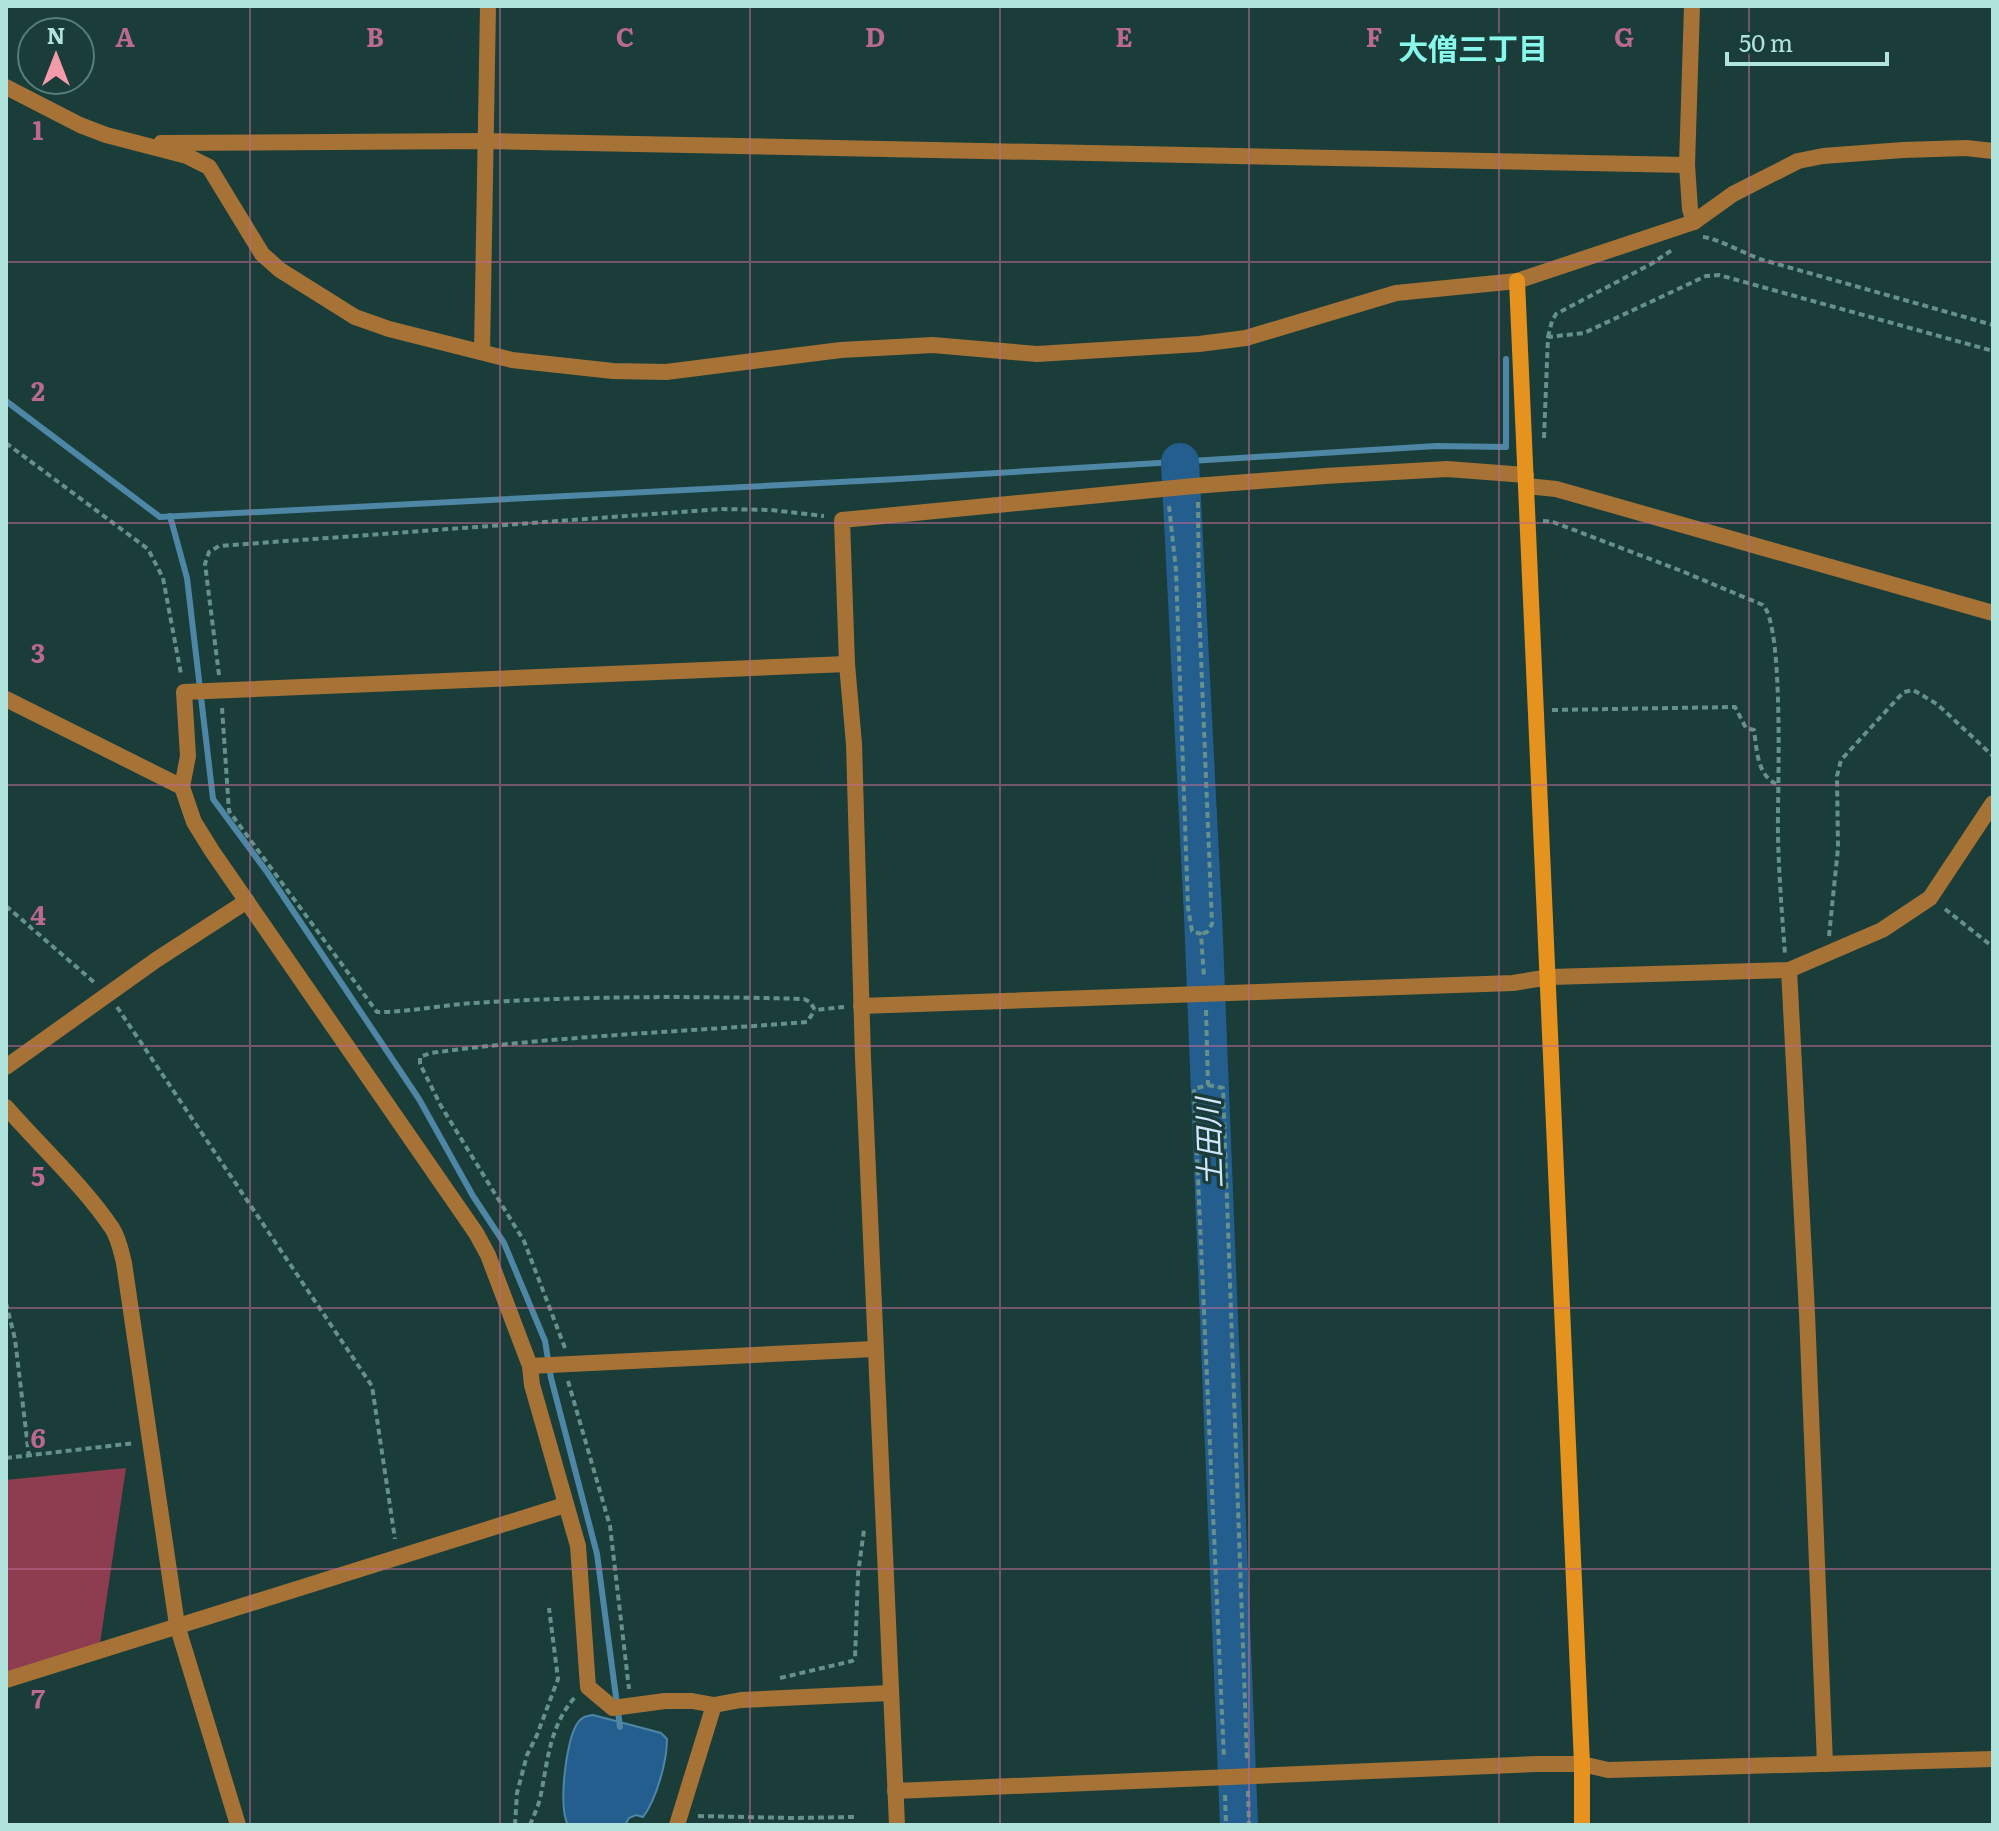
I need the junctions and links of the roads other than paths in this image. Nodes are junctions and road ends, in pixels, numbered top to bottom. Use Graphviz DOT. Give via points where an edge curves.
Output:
graph roads {
  1 [pos="488,6"];
  2 [pos="1692,6"];
  3 [pos="6,87"];
  4 [pos="485,141"];
  5 [pos="141,143"];
  6 [pos="1993,151"];
  7 [pos="1687,165"];
  8 [pos="1692,228"];
  9 [pos="1517,281"];
  10 [pos="482,352"];
  11 [pos="1526,480"];
  12 [pos="1993,613"];
  13 [pos="847,664"];
  14 [pos="6,699"];
  15 [pos="182,787"];
  16 [pos="1993,803"];
  17 [pos="247,901"];
  18 [pos="1787,970"];
  19 [pos="1550,977"];
  20 [pos="861,1006"];
  21 [pos="6,1067"];
  22 [pos="6,1107"];
  23 [pos="874,1349"];
  24 [pos="530,1366"];
  25 [pos="565,1505"];
  26 [pos="177,1625"];
  27 [pos="6,1680"];
  28 [pos="890,1693"];
  29 [pos="714,1705"];
  30 [pos="1993,1759"];
  31 [pos="1582,1764"];
  32 [pos="1825,1764"];
  33 [pos="895,1791"];
  34 [pos="679,1820"];
  35 [pos="238,1825"];
  36 [pos="897,1825"];
  37 [pos="1582,1825"];
  1 -- 4 [label="street"];
  2 -- 7 [label="street"];
  3 -- 5 [label="street" via="80,125"];
  4 -- 5 [label="street"];
  4 -- 7 [label="street"];
  4 -- 10 [label="street"];
  5 -- 10 [label="street" via="209,167 262,254 345,311 389,329"];
  6 -- 8 [label="street" via="1903,150 1798,161 1733,194"];
  7 -- 8 [label="street"];
  8 -- 9 [label="street"];
  9 -- 10 [label="street" via="1396,293 1286,328 1199,344 1037,354 933,345 841,350 666,372 613,371"];
  9 -- 11 [label="street"];
  11 -- 12 [label="street"];
  11 -- 13 [label="street" via="1447,469 842,520"];
  11 -- 19 [label="street"];
  13 -- 15 [label="street" via="184,692 188,756"];
  13 -- 20 [label="street"];
  14 -- 15 [label="street"];
  15 -- 17 [label="street" via="194,822"];
  16 -- 18 [label="street" via="1930,898 1882,930"];
  17 -- 21 [label="street"];
  17 -- 24 [label="street" via="476,1233"];
  18 -- 19 [label="street"];
  18 -- 32 [label="street"];
  19 -- 20 [label="street" via="1513,983"];
  19 -- 31 [label="street"];
  20 -- 23 [label="street"];
  22 -- 26 [label="street" via="92,1203 119,1243"];
  23 -- 24 [label="street"];
  23 -- 28 [label="street"];
  24 -- 25 [label="street"];
  25 -- 26 [label="street"];
  25 -- 29 [label="street" via="578,1546 588,1687 613,1708 665,1701"];
  26 -- 27 [label="street"];
  26 -- 35 [label="street"];
  28 -- 29 [label="street"];
  28 -- 33 [label="street"];
  29 -- 34 [label="street"];
  30 -- 32 [label="street"];
  31 -- 32 [label="street" via="1608,1770"];
  31 -- 33 [label="street"];
  31 -- 37 [label="street"];
  33 -- 36 [label="street"];
}
